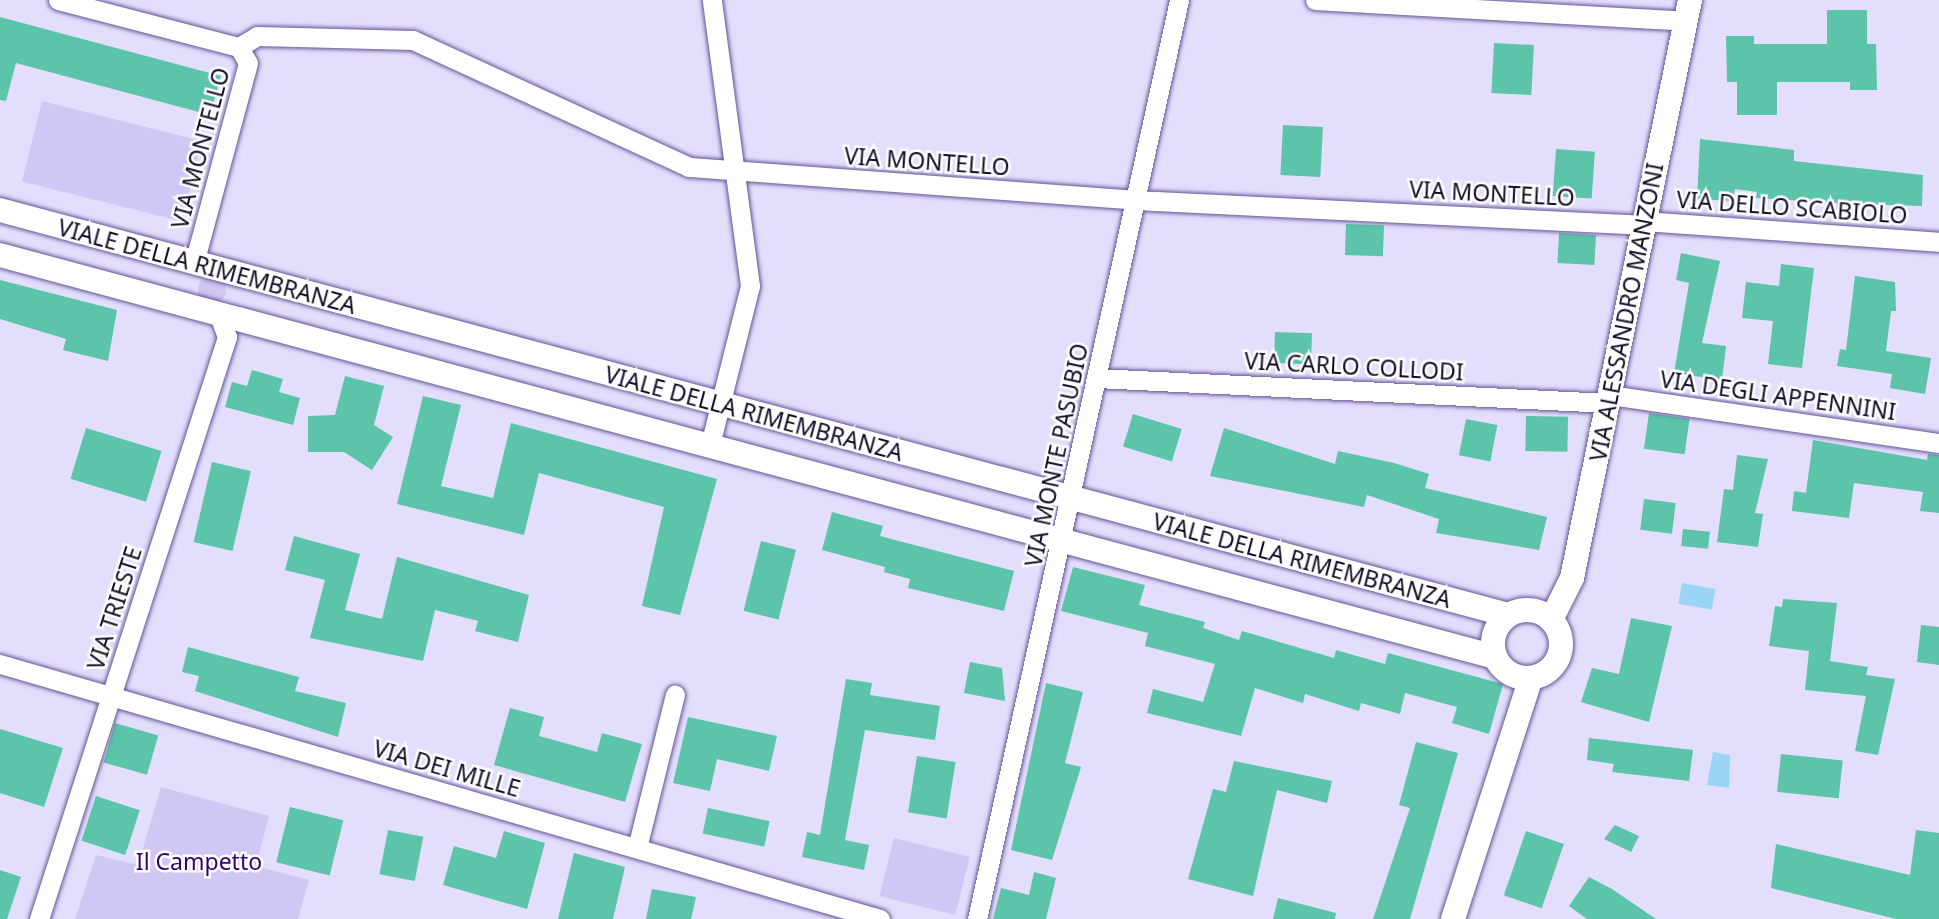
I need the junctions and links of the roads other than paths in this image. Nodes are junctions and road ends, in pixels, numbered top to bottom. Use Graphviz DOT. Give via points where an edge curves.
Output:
graph roads {
  1 [pos="58,0"];
  2 [pos="712,0"];
  3 [pos="1180,0"];
  4 [pos="1315,0"];
  5 [pos="1687,10"];
  6 [pos="239,47"];
  7 [pos="739,173"];
  8 [pos="1135,200"];
  9 [pos="0,211"];
  10 [pos="1642,223"];
  11 [pos="1939,242"];
  12 [pos="0,255"];
  13 [pos="192,263"];
  14 [pos="245,277"];
  15 [pos="188,304"];
  16 [pos="224,314"];
  17 [pos="1096,378"];
  18 [pos="1609,399"];
  19 [pos="721,404"];
  20 [pos="1939,443"];
  21 [pos="710,445"];
  22 [pos="1073,499"];
  23 [pos="1064,540"];
  24 [pos="1508,615"];
  25 [pos="1550,620"];
  26 [pos="1496,656"];
  27 [pos="0,664"];
  28 [pos="1531,678"];
  29 [pos="675,695"];
  30 [pos="111,696"];
  31 [pos="637,848"];
  32 [pos="39,919"];
  33 [pos="880,919"];
  34 [pos="977,919"];
  35 [pos="1453,919"];
  1 -- 6 [label="street, VIA MONTELLO"];
  2 -- 7 [label="street"];
  3 -- 8 [label="street, VIA MONTE PASUBIO"];
  4 -- 5 [label="street"];
  5 -- 10 [label="street, VIA ALESSANDRO MANZONI"];
  6 -- 7 [label="street, VIA MONTELLO" via="257,36 413,40 689,167"];
  6 -- 13 [label="street, VIA MONTELLO" via="248,63"];
  7 -- 8 [label="street, VIA MONTELLO"];
  7 -- 19 [label="street" via="750,286"];
  8 -- 10 [label="street, VIA MONTELLO"];
  8 -- 17 [label="street, VIA MONTE PASUBIO"];
  9 -- 13 [label="street, VIALE DELLA RIMEMBRANZA"];
  10 -- 11 [label="street, VIA DELLO SCABIOLO"];
  10 -- 18 [label="street, VIA ALESSANDRO MANZONI"];
  12 -- 15 [label="street, VIALE DELLA RIMEMBRANZA"];
  13 -- 14 [label="street, VIALE DELLA RIMEMBRANZA"];
  13 -- 15 [label="street" via="179,286"];
  14 -- 16 [label="street" via="247,298"];
  14 -- 19 [label="street, VIALE DELLA RIMEMBRANZA"];
  15 -- 16 [label="street, VIALE DELLA RIMEMBRANZA"];
  16 -- 21 [label="street, VIALE DELLA RIMEMBRANZA"];
  16 -- 30 [label="street, VIA TRIESTE" via="227,337"];
  17 -- 18 [label="street, VIA CARLO COLLODI"];
  17 -- 22 [label="street, VIA MONTE PASUBIO"];
  18 -- 20 [label="street, VIA DEGLI APPENNINI"];
  18 -- 25 [label="street, VIA ALESSANDRO MANZONI" via="1572,578"];
  19 -- 21 [label="street"];
  19 -- 22 [label="street, VIALE DELLA RIMEMBRANZA"];
  21 -- 23 [label="street, VIALE DELLA RIMEMBRANZA"];
  22 -- 23 [label="street, VIA MONTE PASUBIO"];
  22 -- 24 [label="street, VIALE DELLA RIMEMBRANZA"];
  23 -- 26 [label="street, VIALE DELLA RIMEMBRANZA"];
  23 -- 34 [label="street, VIA MONTE PASUBIO"];
  24 -- 25 [label="street" via="1530,610"];
  24 -- 26 [label="street" via="1496,629"];
  25 -- 28 [label="street" via="1560,636 1559,655 1548,670"];
  26 -- 28 [label="street" via="1506,670"];
  27 -- 30 [label="street, VIA DEI MILLE"];
  28 -- 35 [label="street"];
  29 -- 31 [label="street"];
  30 -- 31 [label="street, VIA DEI MILLE"];
  30 -- 32 [label="street, VIA TRIESTE"];
  31 -- 33 [label="street, VIA DEI MILLE"];
}
